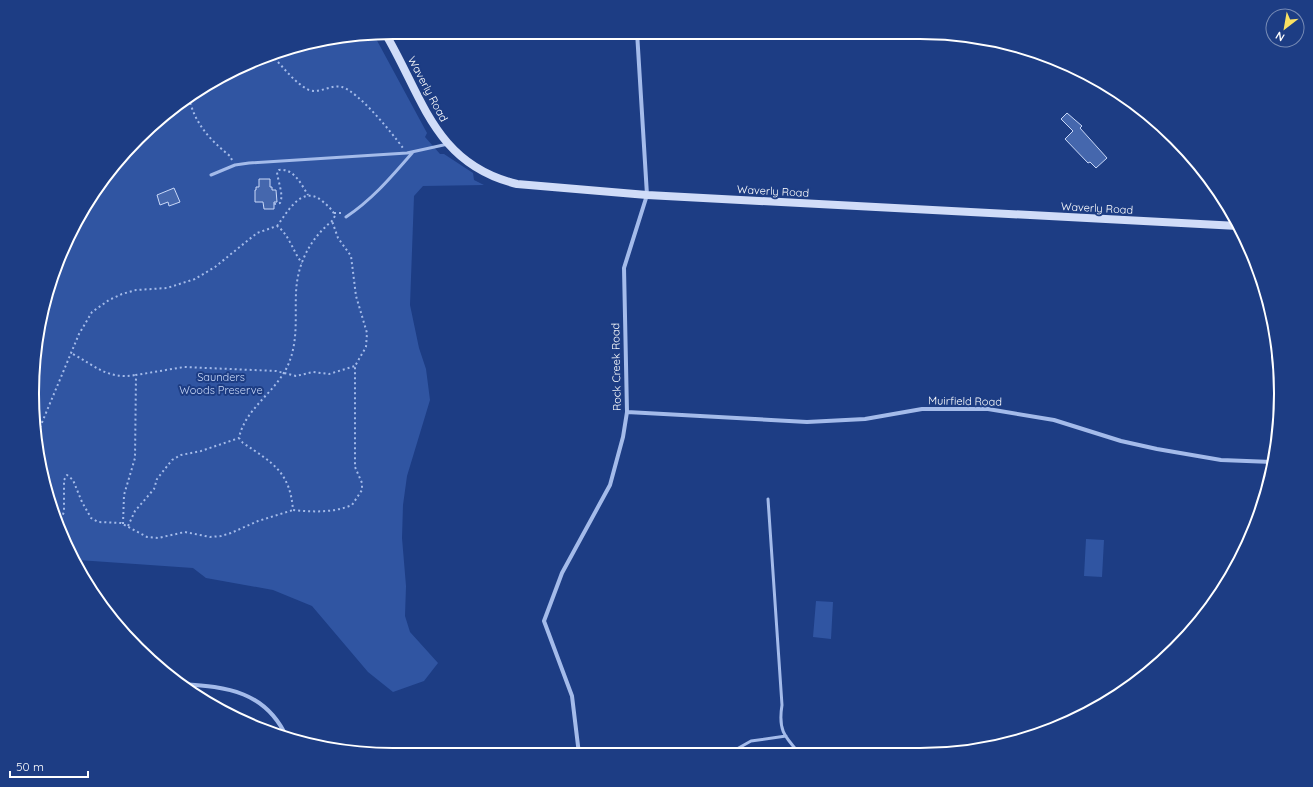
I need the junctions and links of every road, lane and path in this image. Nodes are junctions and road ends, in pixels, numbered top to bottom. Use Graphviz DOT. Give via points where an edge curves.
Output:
graph roads {
  1 [pos="388,39"];
  2 [pos="637,39"];
  3 [pos="276,60"];
  4 [pos="190,104"];
  5 [pos="448,144"];
  6 [pos="413,152"];
  7 [pos="407,153"];
  8 [pos="235,166"];
  9 [pos="211,175"];
  10 [pos="308,195"];
  11 [pos="646,195"];
  12 [pos="274,204"];
  13 [pos="346,217"];
  14 [pos="332,221"];
  15 [pos="277,226"];
  16 [pos="1232,226"];
  17 [pos="302,263"];
  18 [pos="73,354"];
  19 [pos="355,366"];
  20 [pos="285,374"];
  21 [pos="136,375"];
  22 [pos="627,412"];
  23 [pos="41,425"];
  24 [pos="239,438"];
  25 [pos="1267,462"];
  26 [pos="768,499"];
  27 [pos="293,510"];
  28 [pos="62,517"];
  29 [pos="123,524"];
  30 [pos="128,526"];
  31 [pos="192,685"];
  32 [pos="282,730"];
  33 [pos="786,736"];
  34 [pos="578,748"];
  35 [pos="739,748"];
  36 [pos="795,748"];
  1 -- 5 [label="street, Waverly Road" via="430,120"];
  2 -- 11 [label="street, Rock Creek Road"];
  3 -- 7 [label="path" via="296,80 312,91 334,86 348,90 368,106"];
  4 -- 8 [label="path" via="200,126 208,137 230,156"];
  5 -- 6 [label="lane"];
  5 -- 11 [label="street, Waverly Road" via="466,161 503,181 536,187"];
  6 -- 7 [label="lane"];
  6 -- 13 [label="lane" via="378,192"];
  7 -- 8 [label="lane"];
  8 -- 9 [label="lane"];
  10 -- 12 [label="path" via="296,176 283,169 279,170 277,172 282,194 280,203"];
  10 -- 14 [label="path" via="318,198 327,205 336,216"];
  10 -- 15 [label="path" via="301,197"];
  11 -- 16 [label="street, Waverly Road"];
  11 -- 22 [label="street, Rock Creek Road" via="624,268"];
  14 -- 17 [label="path" via="316,236"];
  14 -- 19 [label="path" via="335,233 351,256 356,296 367,333 366,347"];
  15 -- 17 [label="path" via="284,231"];
  15 -- 18 [label="path" via="257,233 215,267 195,279 168,288 136,290 109,300 92,312 79,334"];
  17 -- 20 [label="path" via="296,291 294,345"];
  18 -- 21 [label="path" via="107,374 122,378"];
  18 -- 23 [label="path"];
  19 -- 20 [label="path" via="329,374"];
  19 -- 27 [label="path" via="355,467 362,483 362,490 352,505 344,508 315,512"];
  20 -- 21 [label="path" via="276,371 184,367"];
  20 -- 24 [label="path" via="251,413"];
  21 -- 29 [label="path" via="135,458 124,495"];
  22 -- 25 [label="street, Muirfield Road" via="807,422 865,420 922,410 988,409 1054,420 1121,441 1157,449 1221,460"];
  22 -- 34 [label="street, Rock Creek Road" via="610,485 562,573 544,621 572,696"];
  24 -- 27 [label="path" via="264,456 282,474 292,495"];
  24 -- 30 [label="path" via="172,460 157,479 154,489 135,511"];
  26 -- 33 [label="lane" via="782,705 780,721"];
  27 -- 30 [label="path" via="221,536 210,537 185,532 158,538 138,533"];
  28 -- 29 [label="path" via="64,480 67,475 73,480 91,518 98,522"];
  29 -- 30 [label="path"];
  31 -- 32 [label="street" via="217,686 244,694 266,708"];
  33 -- 35 [label="lane" via="752,741"];
  33 -- 36 [label="lane"];
}
